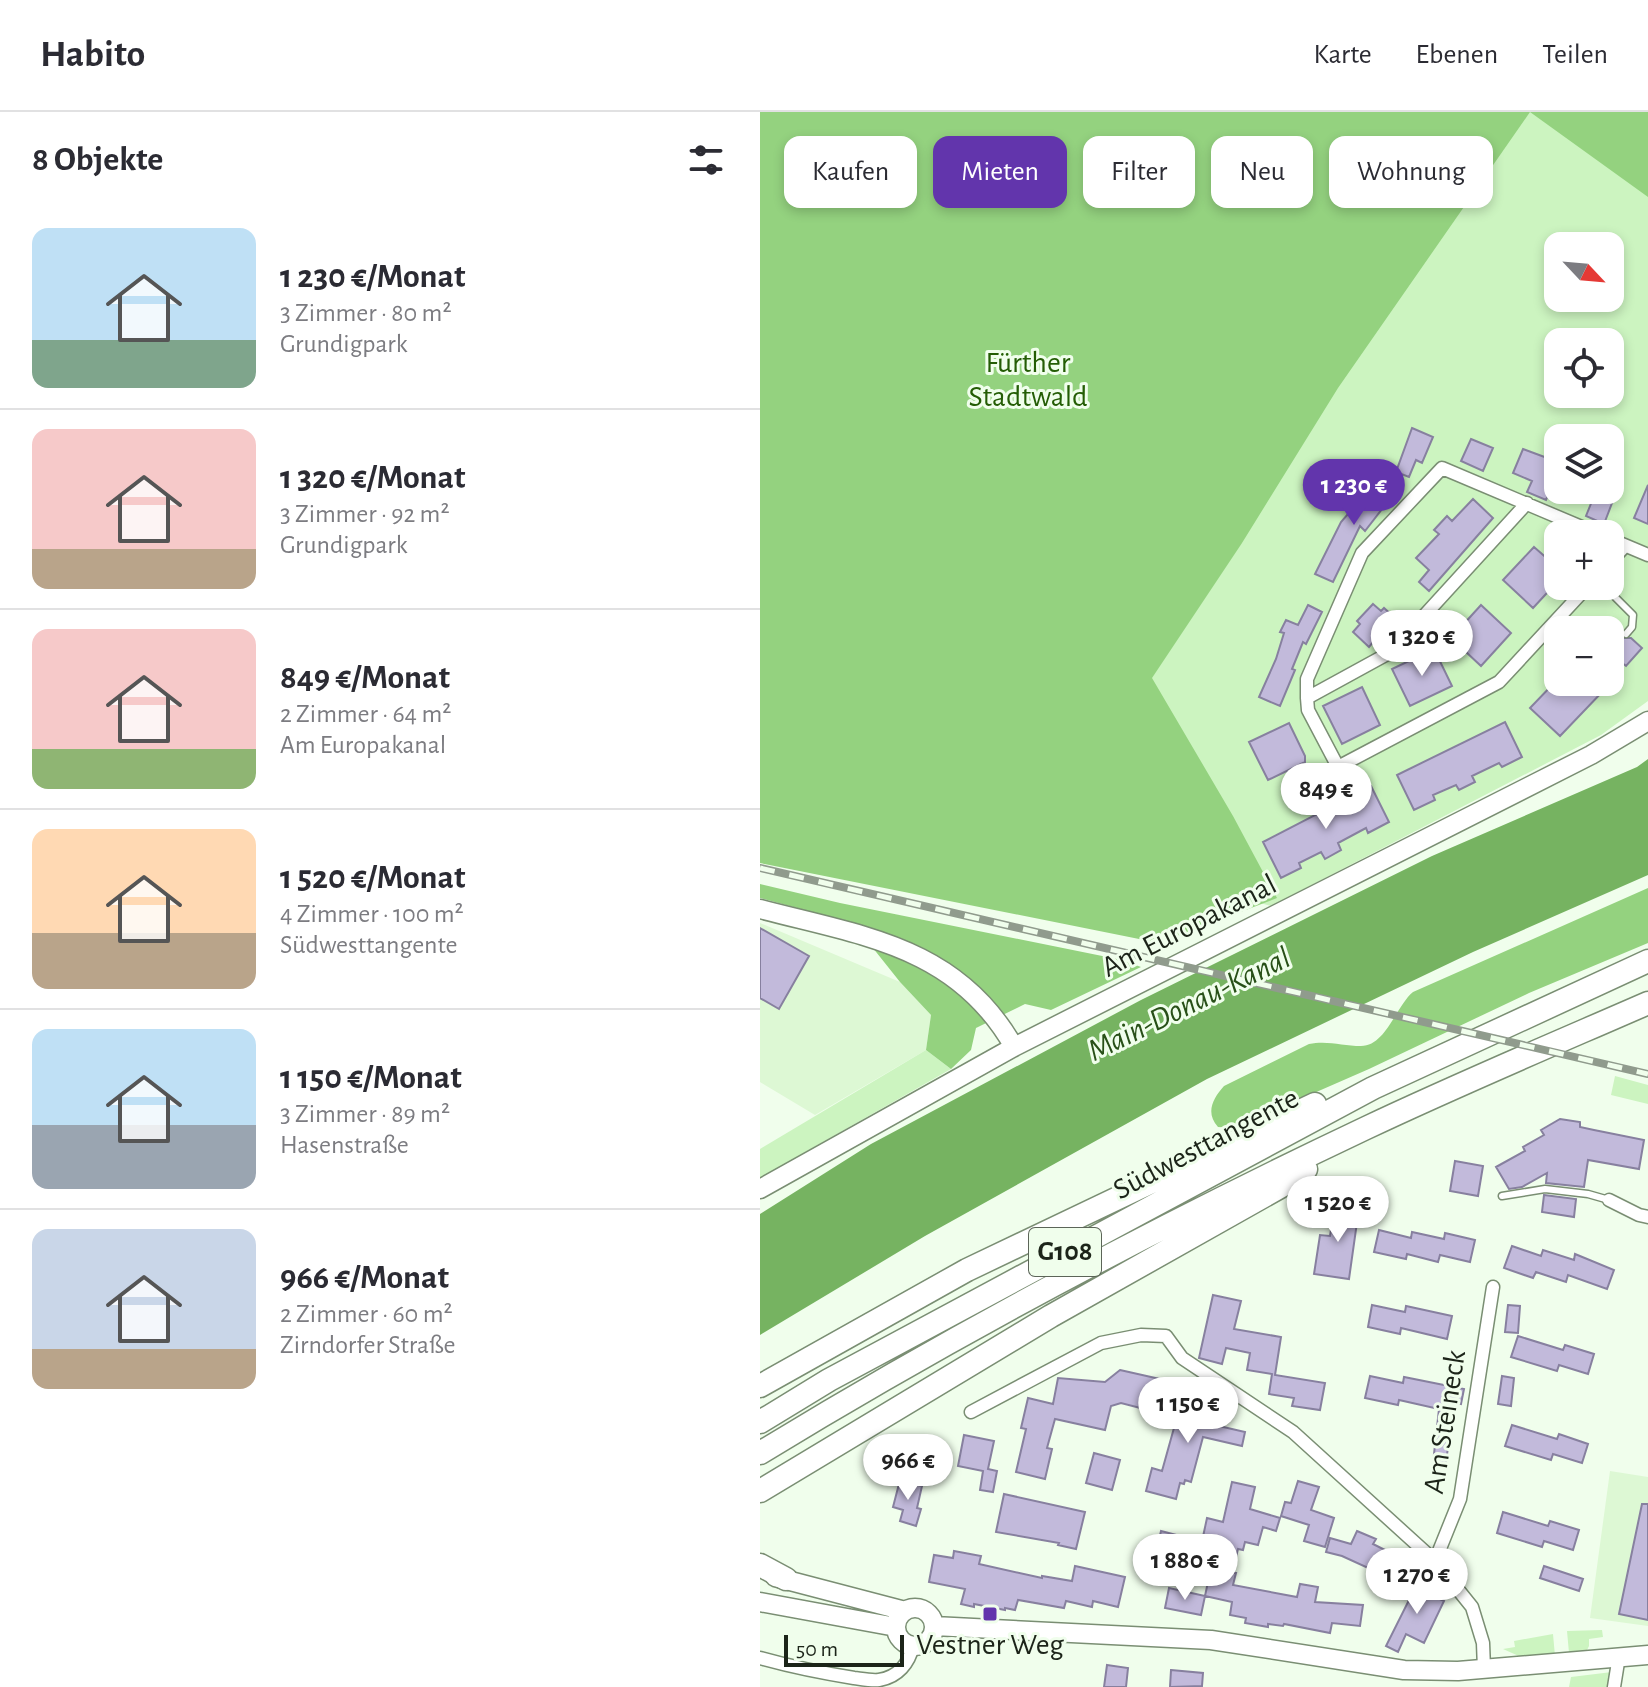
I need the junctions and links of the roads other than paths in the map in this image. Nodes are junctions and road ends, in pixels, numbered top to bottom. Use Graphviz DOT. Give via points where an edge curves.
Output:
graph roads {
  1 [pos="1527,503"];
  2 [pos="1566,520"];
  3 [pos="1625,546"];
  4 [pos="1648,555"];
  5 [pos="1575,600"];
  6 [pos="1618,600"];
  7 [pos="1626,634"];
  8 [pos="1307,698"];
  9 [pos="1648,721"];
  10 [pos="760,909"];
  11 [pos="1648,961"];
  12 [pos="1648,1003"];
  13 [pos="1014,1047"];
  14 [pos="1373,1088"];
  15 [pos="1366,1128"];
  16 [pos="760,1189"];
  17 [pos="1502,1196"];
  18 [pos="1609,1200"];
  19 [pos="1648,1217"];
  20 [pos="1493,1287"];
  21 [pos="760,1386"];
  22 [pos="971,1412"];
  23 [pos="760,1422"];
  24 [pos="760,1453"];
  25 [pos="763,1491"];
  26 [pos="1435,1561"];
  27 [pos="760,1565"];
  28 [pos="760,1575"];
  29 [pos="786,1579"];
  30 [pos="760,1602"];
  31 [pos="901,1619"];
  32 [pos="934,1626"];
  33 [pos="913,1646"];
  34 [pos="1648,1655"];
  35 [pos="1619,1656"];
  36 [pos="760,1658"];
  37 [pos="1484,1669"];
  38 [pos="1614,1687"];
  1 -- 2 [label="street"];
  1 -- 8 [label="street" via="1391,652"];
  1 -- 8 [label="street" via="1442,468 1362,553 1307,679"];
  3 -- 4 [label="street"];
  5 -- 8 [label="street" via="1499,682 1338,767 1308,710"];
  6 -- 7 [label="lane" via="1633,615"];
  9 -- 13 [label="main road, Am Europakanal" via="1591,755"];
  10 -- 13 [label="main road" via="921,957 952,975 986,1006"];
  11 -- 14 [label="highway, Südwesttangente / G108"];
  12 -- 15 [label="highway, Südwesttangente / G108"];
  13 -- 16 [label="main road, Am Europakanal"];
  14 -- 21 [label="highway" via="1326,1099 1034,1237"];
  14 -- 23 [label="highway, Südwesttangente / G108" via="842,1372"];
  15 -- 24 [label="highway, Südwesttangente / G108" via="1180,1219"];
  15 -- 25 [label="highway" via="1280,1187 1051,1316"];
  17 -- 18 [label="lane" via="1545,1189"];
  18 -- 19 [label="street"];
  20 -- 26 [label="street, Am Steineck" via="1460,1499"];
  22 -- 26 [label="street" via="1101,1343 1166,1336 1182,1358 1293,1432"];
  26 -- 37 [label="street" via="1472,1607"];
  27 -- 29 [label="highway"];
  28 -- 29 [label="main road"];
  29 -- 31 [label="main road"];
  30 -- 31 [label="main road"];
  31 -- 32 [label="main road" via="911,1609 924,1610"];
  31 -- 33 [label="main road" via="900,1639"];
  32 -- 33 [label="main road" via="927,1643"];
  32 -- 37 [label="main road" via="1211,1640 1404,1670"];
  33 -- 36 [label="street" via="904,1666 877,1681"];
  34 -- 35 [label="main road"];
  35 -- 37 [label="main road"];
  35 -- 38 [label="street"];
}
